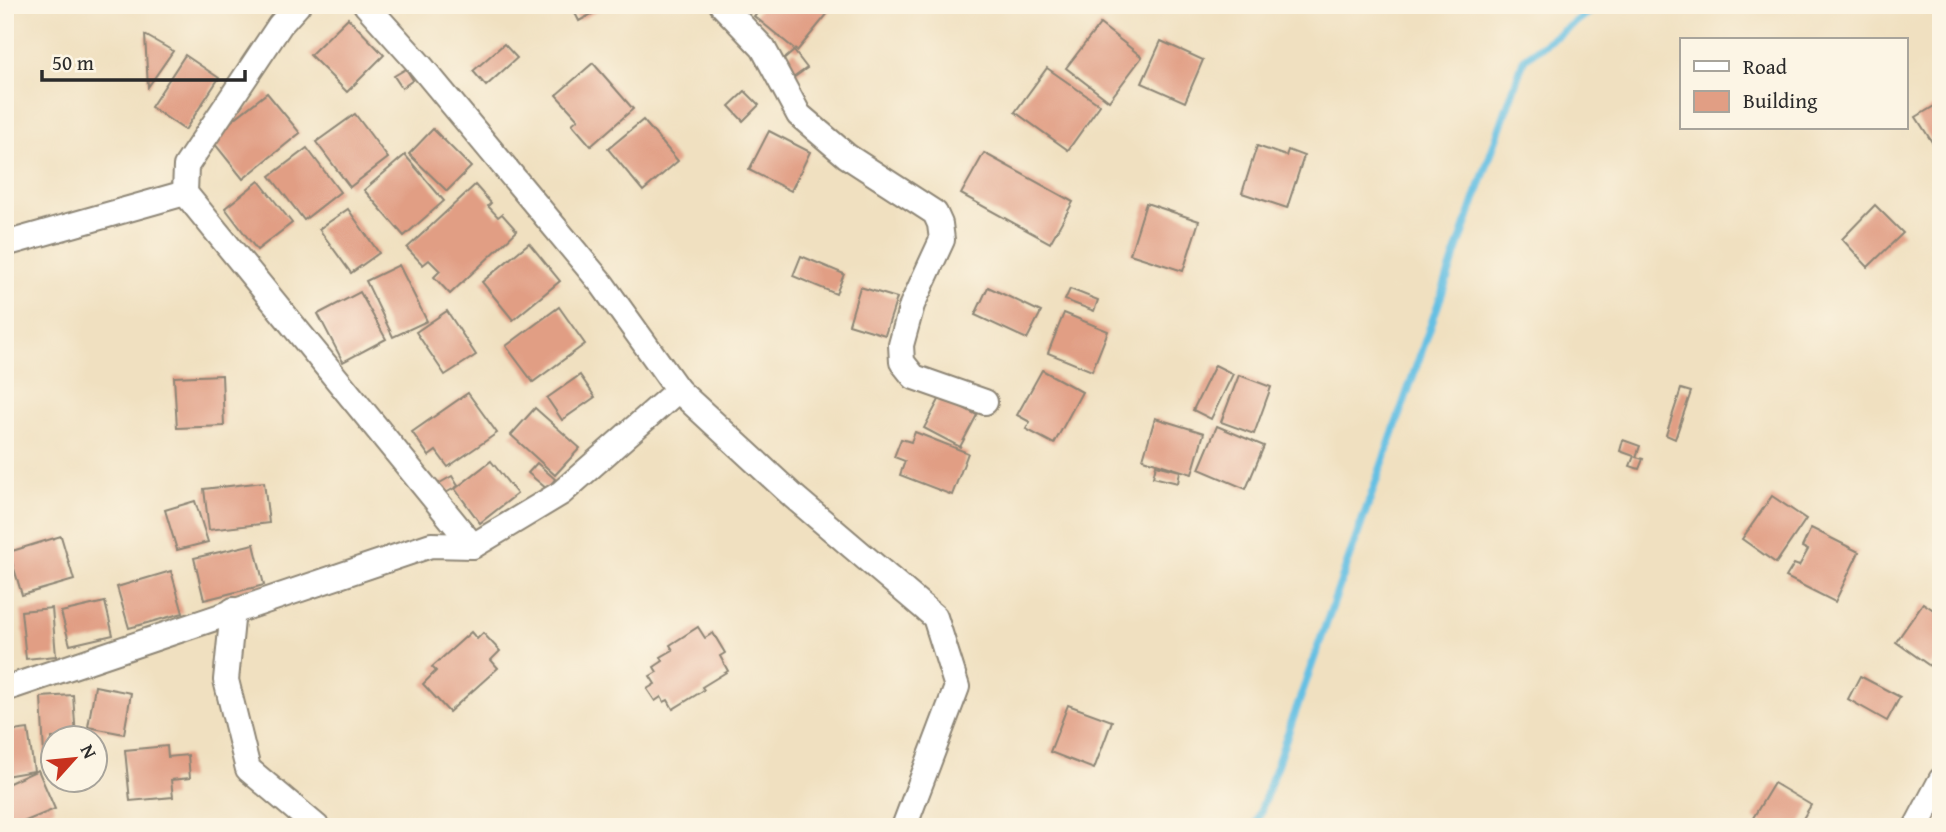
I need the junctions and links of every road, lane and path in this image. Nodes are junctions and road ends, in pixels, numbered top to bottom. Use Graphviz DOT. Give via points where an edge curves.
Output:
graph roads {
  1 [pos="298,5"];
  2 [pos="366,5"];
  3 [pos="722,5"];
  4 [pos="185,193"];
  5 [pos="5,244"];
  6 [pos="678,390"];
  7 [pos="985,402"];
  8 [pos="472,547"];
  9 [pos="233,611"];
  10 [pos="5,689"];
  11 [pos="1941,780"];
  12 [pos="317,827"];
  13 [pos="904,827"];
  14 [pos="1916,827"];
  1 -- 4 [label="street" via="186,166"];
  2 -- 6 [label="street" via="602,284"];
  3 -- 7 [label="street" via="763,48 799,115 847,156 935,213 942,240 912,305 901,345 902,362 914,377"];
  4 -- 5 [label="street"];
  4 -- 8 [label="street"];
  6 -- 8 [label="street" via="561,493"];
  6 -- 13 [label="street" via="935,617 957,687"];
  8 -- 9 [label="street" via="431,545"];
  9 -- 10 [label="street"];
  9 -- 12 [label="street" via="226,680 248,769"];
  11 -- 14 [label="street"];
}
